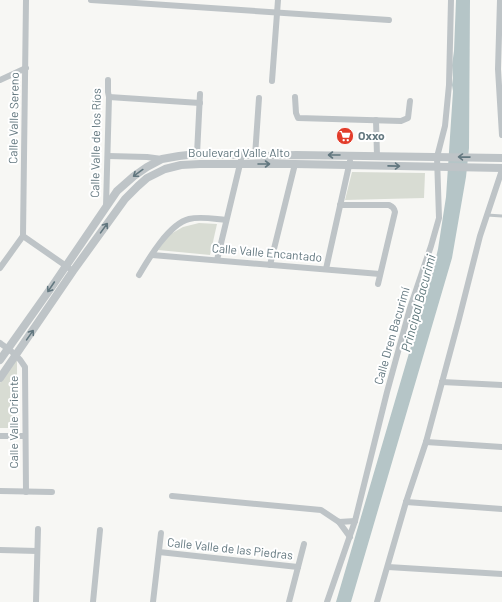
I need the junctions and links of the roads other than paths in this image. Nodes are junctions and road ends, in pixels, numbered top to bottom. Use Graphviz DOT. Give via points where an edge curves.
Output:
graph roads {
  1 [pos="26,0"];
  2 [pos="91,0"];
  3 [pos="278,0"];
  4 [pos="451,0"];
  5 [pos="500,0"];
  6 [pos="150,2"];
  7 [pos="277,13"];
  8 [pos="389,20"];
  9 [pos="26,68"];
  10 [pos="0,80"];
  11 [pos="108,80"];
  12 [pos="272,81"];
  13 [pos="200,94"];
  14 [pos="109,97"];
  15 [pos="296,97"];
  16 [pos="259,98"];
  17 [pos="410,101"];
  18 [pos="200,103"];
  19 [pos="376,120"];
  20 [pos="502,135"];
  21 [pos="197,154"];
  22 [pos="242,155"];
  23 [pos="108,156"];
  24 [pos="255,156"];
  25 [pos="351,156"];
  26 [pos="377,156"];
  27 [pos="440,157"];
  28 [pos="502,158"];
  29 [pos="162,160"];
  30 [pos="240,164"];
  31 [pos="295,164"];
  32 [pos="349,166"];
  33 [pos="440,166"];
  34 [pos="502,169"];
  35 [pos="340,205"];
  36 [pos="106,207"];
  37 [pos="487,215"];
  38 [pos="502,216"];
  39 [pos="226,220"];
  40 [pos="23,236"];
  41 [pos="152,255"];
  42 [pos="217,260"];
  43 [pos="270,265"];
  44 [pos="66,266"];
  45 [pos="0,268"];
  46 [pos="326,269"];
  47 [pos="73,271"];
  48 [pos="380,274"];
  49 [pos="139,275"];
  50 [pos="378,284"];
  51 [pos="0,343"];
  52 [pos="8,349"];
  53 [pos="16,355"];
  54 [pos="0,360"];
  55 [pos="0,378"];
  56 [pos="442,382"];
  57 [pos="502,385"];
  58 [pos="0,436"];
  59 [pos="25,436"];
  60 [pos="426,442"];
  61 [pos="502,447"];
  62 [pos="0,491"];
  63 [pos="26,492"];
  64 [pos="52,492"];
  65 [pos="172,496"];
  66 [pos="406,502"];
  67 [pos="502,509"];
  68 [pos="355,521"];
  69 [pos="339,522"];
  70 [pos="38,530"];
  71 [pos="100,530"];
  72 [pos="161,533"];
  73 [pos="350,537"];
  74 [pos="304,544"];
  75 [pos="0,550"];
  76 [pos="37,551"];
  77 [pos="159,552"];
  78 [pos="388,567"];
  79 [pos="298,568"];
  80 [pos="502,574"];
  81 [pos="36,602"];
  82 [pos="92,602"];
  83 [pos="153,602"];
  84 [pos="289,602"];
  85 [pos="327,602"];
  86 [pos="376,602"];
  1 -- 9 [label="street, Calle Valle Sereno"];
  2 -- 6 [label="street"];
  3 -- 7 [label="street"];
  4 -- 27 [label="street, Calle Dren Bacurimí" via="449,91"];
  5 -- 20 [label="street" via="498,69"];
  6 -- 7 [label="street"];
  7 -- 8 [label="street"];
  7 -- 12 [label="street"];
  9 -- 10 [label="street"];
  9 -- 40 [label="street, Calle Valle Sereno"];
  11 -- 14 [label="street, Calle Valle de los Ríos"];
  13 -- 18 [label="street"];
  14 -- 18 [label="street"];
  14 -- 23 [label="street, Calle Valle de los Ríos"];
  15 -- 19 [label="street" via="298,118"];
  16 -- 24 [label="street"];
  17 -- 19 [label="street" via="408,118 401,121"];
  18 -- 21 [label="street"];
  19 -- 26 [label="street"];
  21 -- 22 [label="street, Boulevard Valle Alto"];
  21 -- 29 [label="street, Boulevard Valle Alto"];
  22 -- 24 [label="street, Boulevard Valle Alto"];
  22 -- 30 [label="street"];
  23 -- 29 [label="street"];
  23 -- 36 [label="street, Calle Valle de los Ríos"];
  25 -- 24 [label="street, Boulevard Valle Alto, one-way"];
  25 -- 26 [label="street, Boulevard Valle Alto"];
  25 -- 32 [label="street"];
  26 -- 27 [label="street, Boulevard Valle Alto"];
  28 -- 27 [label="street, Boulevard Valle Alto, one-way"];
  27 -- 33 [label="street, Calle Dren Bacurimí"];
  29 -- 36 [label="street, Boulevard Valle Alto, one-way" via="134,176 117,191"];
  30 -- 31 [label="street, Boulevard Valle Alto, one-way"];
  30 -- 39 [label="street"];
  47 -- 30 [label="street, Boulevard Valle Alto, one-way" via="125,199 147,178 181,165"];
  31 -- 32 [label="street, Boulevard Valle Alto"];
  31 -- 43 [label="street"];
  32 -- 33 [label="street, Boulevard Valle Alto, one-way"];
  32 -- 35 [label="street"];
  33 -- 34 [label="street, Boulevard Valle Alto"];
  33 -- 68 [label="street, Calle Dren Bacurimí" via="439,218 410,308"];
  34 -- 37 [label="street"];
  35 -- 46 [label="street"];
  35 -- 48 [label="street" via="389,205 394,209"];
  36 -- 44 [label="street, Boulevard Valle Alto"];
  37 -- 38 [label="lane"];
  37 -- 56 [label="street"];
  39 -- 41 [label="street" via="189,219 168,233"];
  39 -- 42 [label="street"];
  40 -- 44 [label="street"];
  40 -- 45 [label="street"];
  41 -- 42 [label="street, Calle Valle Encantado"];
  41 -- 49 [label="street"];
  42 -- 43 [label="street, Calle Valle Encantado"];
  43 -- 46 [label="street, Calle Valle Encantado"];
  44 -- 47 [label="street"];
  44 -- 52 [label="street, Boulevard Valle Alto, one-way"];
  46 -- 48 [label="street, Calle Valle Encantado"];
  53 -- 47 [label="street, Boulevard Valle Alto, one-way"];
  48 -- 50 [label="street"];
  51 -- 52 [label="street"];
  52 -- 53 [label="street"];
  52 -- 54 [label="street, Boulevard Valle Alto"];
  53 -- 55 [label="street, Boulevard Valle Alto"];
  53 -- 59 [label="street, Calle Valle Oriente" via="25,367"];
  56 -- 57 [label="street"];
  56 -- 60 [label="street"];
  58 -- 59 [label="street"];
  59 -- 63 [label="street, Calle Valle Oriente"];
  60 -- 61 [label="street"];
  60 -- 66 [label="street"];
  62 -- 63 [label="street"];
  63 -- 64 [label="street"];
  65 -- 69 [label="street" via="320,510"];
  66 -- 67 [label="street"];
  66 -- 78 [label="street"];
  68 -- 69 [label="street"];
  68 -- 73 [label="street, Calle Dren Bacurimí"];
  69 -- 73 [label="street"];
  70 -- 76 [label="street"];
  71 -- 82 [label="street"];
  72 -- 77 [label="street"];
  73 -- 85 [label="street, Calle Dren Bacurimí"];
  74 -- 79 [label="street"];
  75 -- 76 [label="street"];
  76 -- 81 [label="street"];
  77 -- 79 [label="street, Calle Valle de las Piedras"];
  77 -- 83 [label="street"];
  78 -- 80 [label="street"];
  78 -- 86 [label="street"];
  79 -- 84 [label="street"];
}
